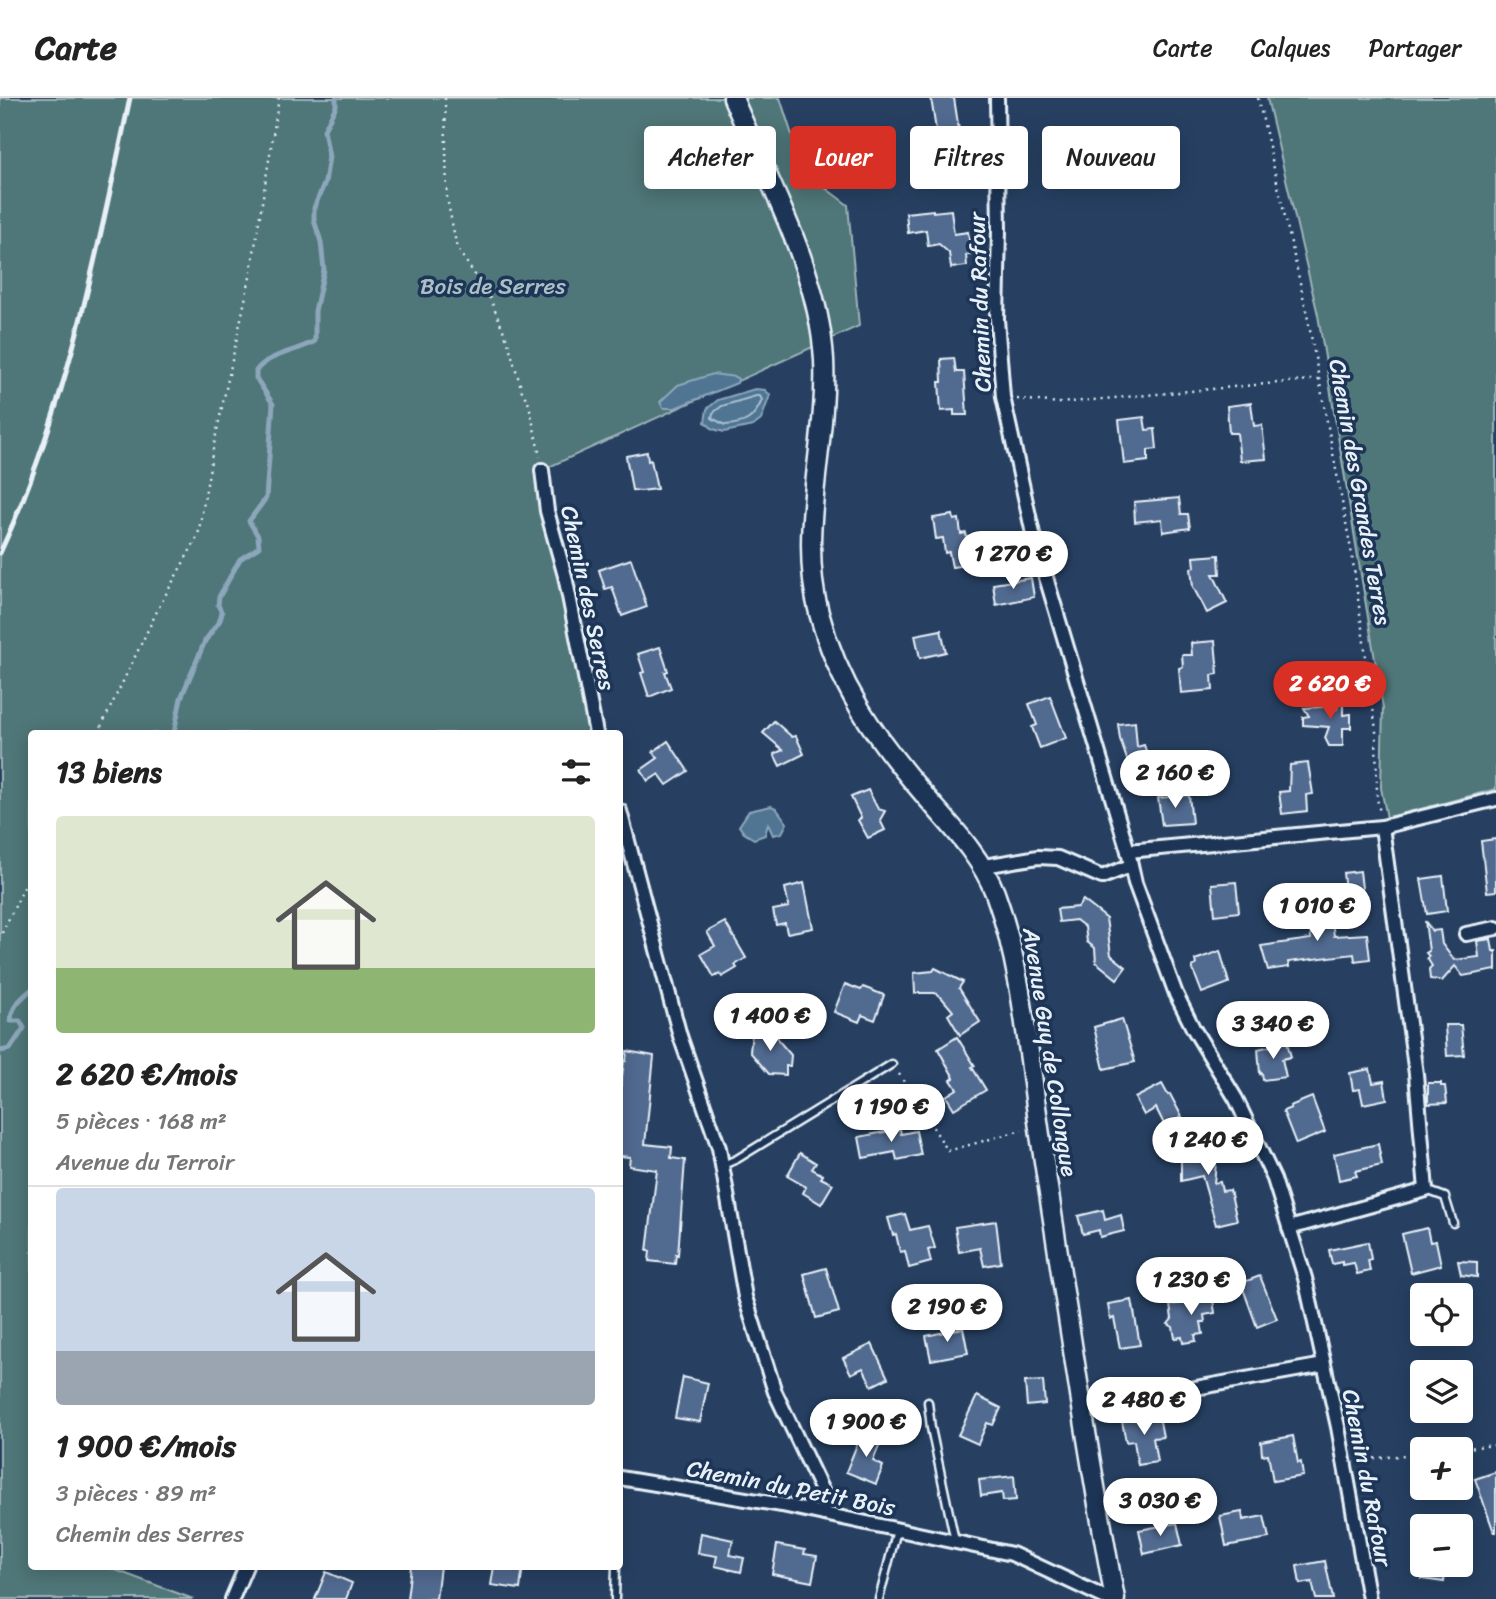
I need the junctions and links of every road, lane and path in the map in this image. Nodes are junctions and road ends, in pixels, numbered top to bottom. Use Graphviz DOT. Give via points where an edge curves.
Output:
graph roads {
  1 [pos="279,98"];
  2 [pos="445,98"];
  3 [pos="733,98"];
  4 [pos="997,98"];
  5 [pos="1258,98"];
  6 [pos="1320,379"];
  7 [pos="1003,397"];
  8 [pos="542,470"];
  9 [pos="99,730"];
  10 [pos="595,730"];
  11 [pos="1496,799"];
  12 [pos="623,822"];
  13 [pos="1382,827"];
  14 [pos="1128,850"];
  15 [pos="984,866"];
  16 [pos="1130,866"];
  17 [pos="28,879"];
  18 [pos="1496,928"];
  19 [pos="2,933"];
  20 [pos="1466,934"];
  21 [pos="892,1064"];
  22 [pos="1038,1125"];
  23 [pos="723,1165"];
  24 [pos="1426,1190"];
  25 [pos="1453,1223"];
  26 [pos="1289,1228"];
  27 [pos="1324,1365"];
  28 [pos="1162,1394"];
  29 [pos="928,1402"];
  30 [pos="1496,1445"];
  31 [pos="1473,1447"];
  32 [pos="1410,1454"];
  33 [pos="1344,1462"];
  34 [pos="623,1478"];
  35 [pos="824,1514"];
  36 [pos="897,1529"];
  37 [pos="955,1541"];
  38 [pos="244,1570"];
  39 [pos="616,1570"];
  40 [pos="232,1599"];
  41 [pos="615,1599"];
  42 [pos="878,1599"];
  43 [pos="1113,1599"];
  44 [pos="1369,1599"];
  1 -- 9 [label="path" via="250,277 198,536"];
  2 -- 8 [label="path" via="447,198 457,248 489,296 508,342"];
  3 -- 15 [label="main road, Avenue Guy de Collongue" via="793,238 819,320 824,364 810,554 827,642 871,730"];
  4 -- 7 [label="street, Chemin du Rafour" via="997,319"];
  5 -- 6 [label="path, Chemin des Grandes Terres"];
  6 -- 7 [label="path" via="1060,403"];
  6 -- 13 [label="path, Chemin des Grandes Terres" via="1352,555 1376,730"];
  7 -- 14 [label="street, Chemin du Rafour" via="1033,534"];
  8 -- 10 [label="street, Chemin des Serres"];
  11 -- 13 [label="street"];
  12 -- 23 [label="street" via="680,1036"];
  13 -- 14 [label="street"];
  13 -- 24 [label="street" via="1416,1074"];
  14 -- 16 [label="street, Chemin du Rafour"];
  15 -- 16 [label="street" via="1058,858 1102,877"];
  15 -- 22 [label="main road, Avenue Guy de Collongue" via="1011,944"];
  16 -- 26 [label="street, Chemin du Rafour" via="1176,994 1236,1099 1273,1179"];
  17 -- 19 [label="path"];
  18 -- 20 [label="street"];
  21 -- 22 [label="path" via="948,1151"];
  21 -- 23 [label="lane"];
  22 -- 43 [label="main road, Avenue Guy de Collongue" via="1083,1413 1086,1500 1098,1574"];
  23 -- 35 [label="street" via="745,1297 775,1392 821,1488"];
  24 -- 25 [label="lane" via="1445,1197"];
  24 -- 26 [label="street"];
  26 -- 27 [label="street, Chemin du Rafour"];
  27 -- 28 [label="street, Chemin du Rafour"];
  27 -- 33 [label="street, Chemin du Rafour"];
  29 -- 37 [label="lane"];
  30 -- 31 [label="path"];
  32 -- 33 [label="path"];
  33 -- 44 [label="street, Chemin du Rafour"];
  34 -- 35 [label="street, Chemin du Petit Bois"];
  35 -- 36 [label="street, Chemin du Petit Bois"];
  36 -- 37 [label="street, Chemin du Petit Bois"];
  36 -- 42 [label="lane"];
  37 -- 43 [label="street, Chemin du Petit Bois" via="1012,1554"];
  38 -- 40 [label="street"];
  39 -- 41 [label="lane"];
}
